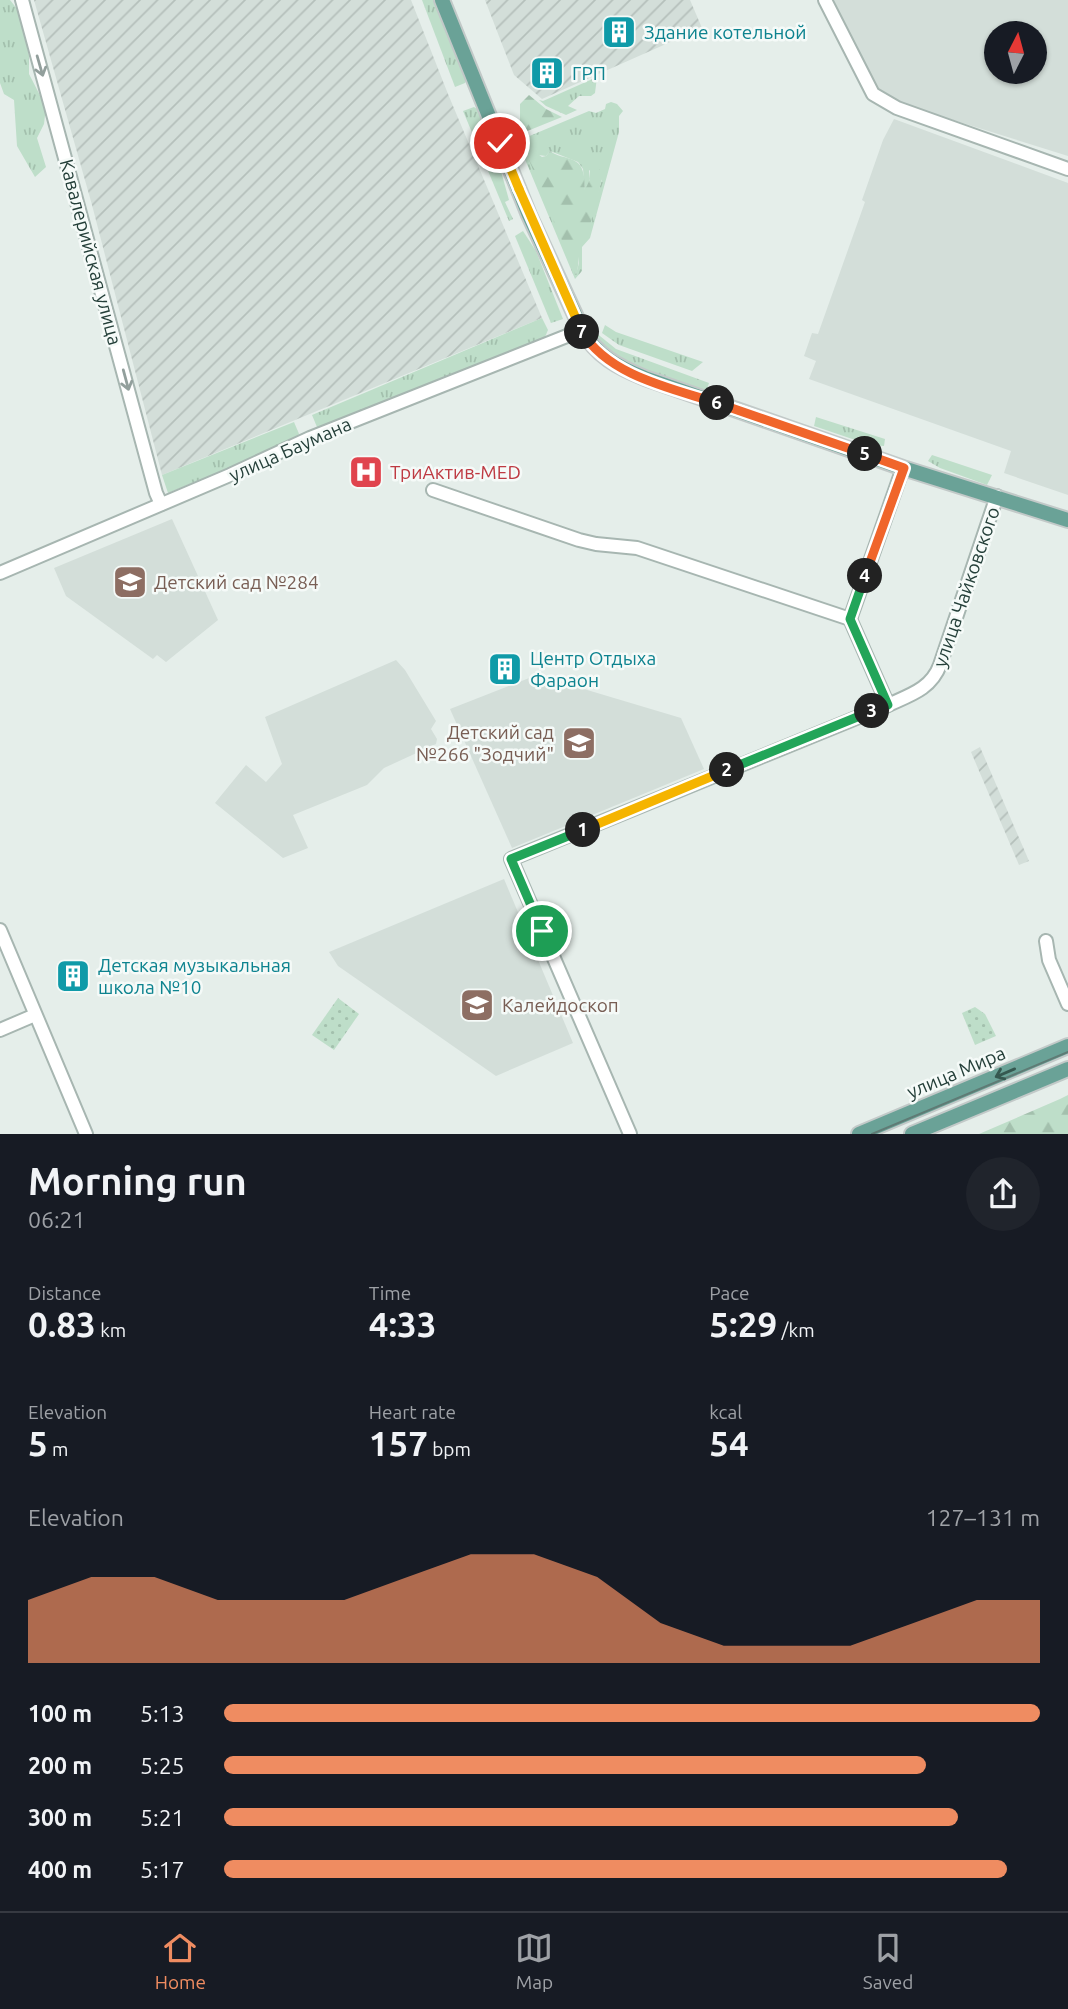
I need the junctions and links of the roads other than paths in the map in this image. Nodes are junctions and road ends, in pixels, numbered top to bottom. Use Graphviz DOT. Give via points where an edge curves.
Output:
graph roads {
  1 [pos="22,0"];
  2 [pos="442,0"];
  3 [pos="825,0"];
  4 [pos="1068,169"];
  5 [pos="582,330"];
  6 [pos="904,468"];
  7 [pos="433,490"];
  8 [pos="997,496"];
  9 [pos="160,504"];
  10 [pos="1068,520"];
  11 [pos="0,573"];
  12 [pos="850,619"];
  13 [pos="888,705"];
  14 [pos="0,930"];
  15 [pos="1046,941"];
  16 [pos="1068,1004"];
  17 [pos="35,1015"];
  18 [pos="0,1030"];
  19 [pos="1068,1046"];
  20 [pos="1068,1069"];
  21 [pos="86,1134"];
  22 [pos="630,1134"];
  23 [pos="859,1134"];
  24 [pos="912,1134"];
  1 -- 9 [label="street, Кавалерийская улица, one-way"];
  2 -- 5 [label="main road" via="529,215"];
  3 -- 4 [label="street" via="877,99"];
  5 -- 6 [label="main road" via="602,356 633,373"];
  5 -- 9 [label="street, улица Баумана" via="310,438"];
  6 -- 8 [label="main road"];
  6 -- 12 [label="street"];
  7 -- 12 [label="street" via="579,540 637,548"];
  8 -- 10 [label="main road"];
  8 -- 13 [label="street, улица Чайковского" via="938,671 926,686"];
  9 -- 11 [label="street, улица Баумана"];
  12 -- 13 [label="street"];
  13 -- 22 [label="street, улица Чайковского" via="511,859"];
  14 -- 17 [label="street"];
  15 -- 16 [label="street"];
  17 -- 18 [label="street"];
  17 -- 21 [label="street"];
  19 -- 23 [label="main road, улица Мира, one-way"];
  20 -- 24 [label="main road, улица Мира"];
}
